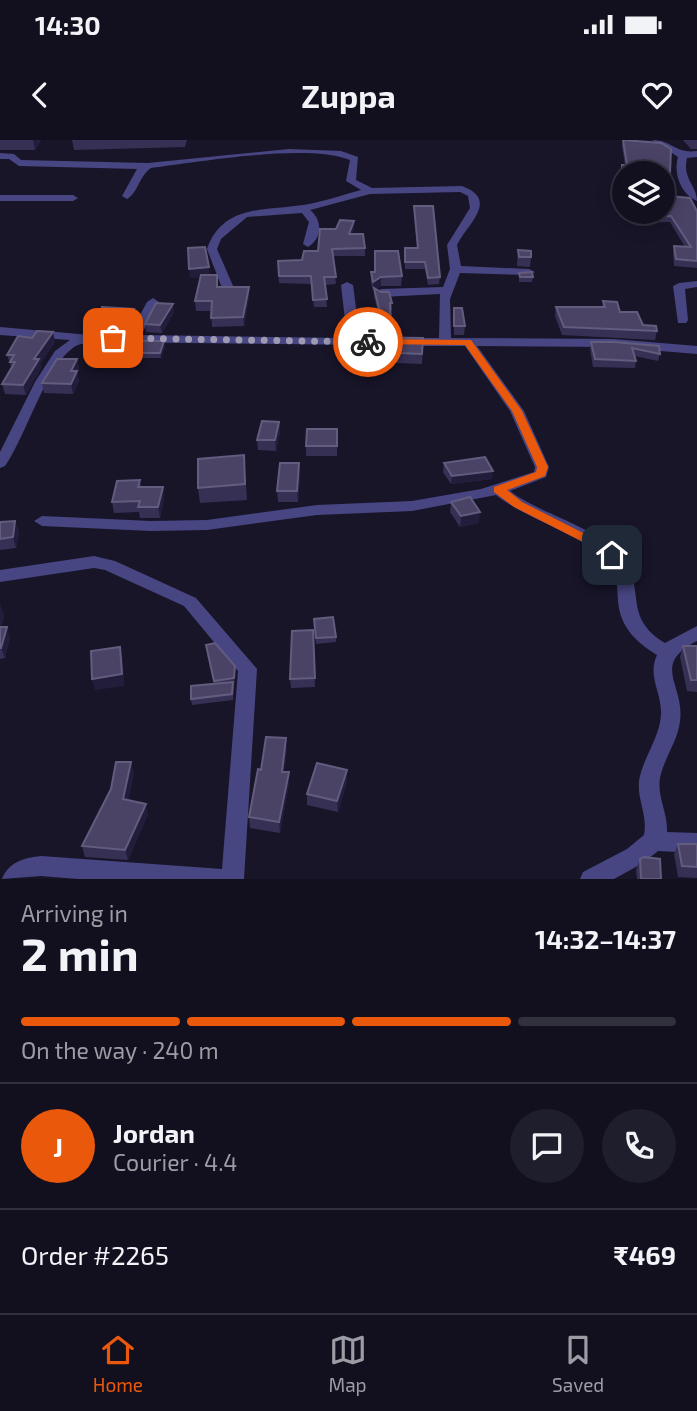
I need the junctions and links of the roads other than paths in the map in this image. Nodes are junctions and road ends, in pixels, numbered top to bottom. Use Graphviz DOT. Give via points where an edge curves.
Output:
graph roads {
  1 [pos="656,140"];
  2 [pos="300,143"];
  3 [pos="697,154"];
  4 [pos="0,156"];
  5 [pos="683,156"];
  6 [pos="148,166"];
  7 [pos="370,191"];
  8 [pos="127,196"];
  9 [pos="0,198"];
  10 [pos="73,198"];
  11 [pos="697,198"];
  12 [pos="298,209"];
  13 [pos="308,244"];
  14 [pos="456,269"];
  15 [pos="529,272"];
  16 [pos="697,284"];
  17 [pos="347,285"];
  18 [pos="229,288"];
  19 [pos="446,290"];
  20 [pos="381,293"];
  21 [pos="153,302"];
  22 [pos="682,320"];
  23 [pos="0,331"];
  24 [pos="94,338"];
  25 [pos="138,338"];
  26 [pos="354,342"];
  27 [pos="445,342"];
  28 [pos="468,342"];
  29 [pos="697,349"];
  30 [pos="138,353"];
  31 [pos="0,463"];
  32 [pos="498,489"];
  33 [pos="42,521"];
  34 [pos="0,576"];
  35 [pos="697,633"];
  36 [pos="667,653"];
  37 [pos="653,841"];
  38 [pos="697,844"];
  39 [pos="13,879"];
  40 [pos="220,879"];
  41 [pos="233,879"];
  42 [pos="591,879"];
  1 -- 5 [label="street"];
  2 -- 6 [label="street"];
  2 -- 7 [label="street" via="352,155 351,181"];
  3 -- 5 [label="street"];
  4 -- 6 [label="street" via="11,156 19,163"];
  5 -- 11 [label="street" via="682,179"];
  6 -- 8 [label="street" via="140,171"];
  7 -- 12 [label="street"];
  7 -- 14 [label="street" via="468,192 474,213 454,240"];
  9 -- 10 [label="street"];
  12 -- 13 [label="street" via="315,219"];
  12 -- 18 [label="street" via="244,214 216,238 212,254"];
  14 -- 15 [label="street"];
  14 -- 19 [label="street"];
  16 -- 22 [label="street" via="678,286"];
  17 -- 26 [label="street"];
  19 -- 20 [label="street"];
  19 -- 27 [label="street"];
  21 -- 25 [label="street"];
  23 -- 24 [label="street"];
  24 -- 25 [label="street"];
  24 -- 31 [label="street" via="78,341 59,354"];
  25 -- 26 [label="street"];
  25 -- 30 [label="street"];
  26 -- 27 [label="street"];
  27 -- 28 [label="street"];
  28 -- 29 [label="street"];
  28 -- 32 [label="street" via="517,411 542,467 534,478"];
  32 -- 33 [label="street" via="412,506 317,510 207,525"];
  32 -- 36 [label="street" via="518,505 612,555 625,574 632,622 647,640"];
  34 -- 41 [label="street" via="82,564 109,565 190,602 248,668"];
  35 -- 36 [label="street"];
  36 -- 37 [label="street" via="662,663 671,710 669,731 649,781 649,799 658,824"];
  37 -- 38 [label="street"];
  37 -- 42 [label="street" via="645,851"];
  39 -- 40 [label="street" via="25,868 41,866"];
}
